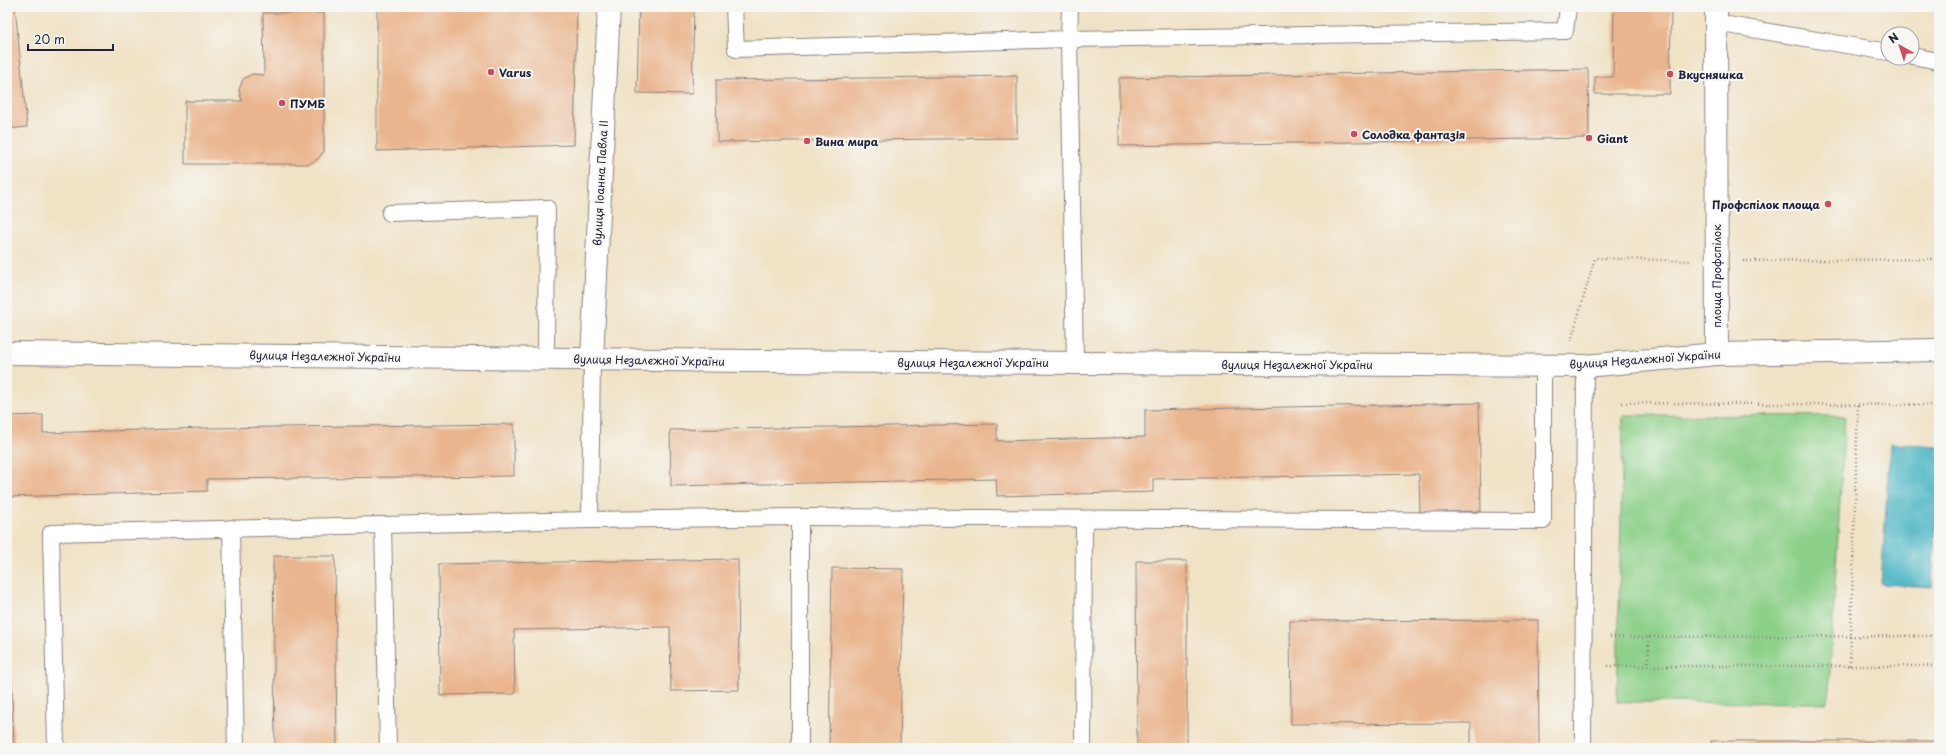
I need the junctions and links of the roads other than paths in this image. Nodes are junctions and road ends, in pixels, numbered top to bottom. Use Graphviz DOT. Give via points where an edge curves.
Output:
graph roads {
  1 [pos="609,7"];
  2 [pos="734,7"];
  3 [pos="1070,7"];
  4 [pos="1568,7"];
  5 [pos="1716,15"];
  6 [pos="1069,39"];
  7 [pos="1880,50"];
  8 [pos="1920,57"];
  9 [pos="1939,61"];
  10 [pos="390,213"];
  11 [pos="1939,350"];
  12 [pos="7,353"];
  13 [pos="1717,354"];
  14 [pos="546,358"];
  15 [pos="592,359"];
  16 [pos="1075,363"];
  17 [pos="1543,365"];
  18 [pos="1585,366"];
  19 [pos="800,517"];
  20 [pos="590,520"];
  21 [pos="1084,520"];
  22 [pos="383,525"];
  23 [pos="231,528"];
  24 [pos="56,748"];
  25 [pos="236,748"];
  26 [pos="388,748"];
  27 [pos="800,748"];
  28 [pos="1083,748"];
  29 [pos="1583,748"];
  1 -- 15 [label="street, вулиця Іоанна Павла ІІ"];
  2 -- 6 [label="lane" via="736,49"];
  3 -- 6 [label="lane"];
  4 -- 6 [label="lane" via="1565,30"];
  5 -- 7 [label="lane"];
  5 -- 13 [label="street, площа Профспілок"];
  6 -- 16 [label="lane"];
  8 -- 9 [label="lane"];
  10 -- 14 [label="lane" via="547,208"];
  11 -- 13 [label="street, вулиця Незалежної України"];
  12 -- 14 [label="street, вулиця Незалежної України"];
  13 -- 18 [label="street, вулиця Незалежної України"];
  14 -- 15 [label="street, вулиця Незалежної України"];
  15 -- 16 [label="street, вулиця Незалежної України"];
  15 -- 20 [label="lane"];
  16 -- 17 [label="street, вулиця Незалежної України"];
  17 -- 18 [label="street, вулиця Незалежної України"];
  17 -- 21 [label="lane" via="1543,521"];
  18 -- 29 [label="lane"];
  19 -- 20 [label="lane"];
  19 -- 21 [label="lane"];
  19 -- 27 [label="lane"];
  20 -- 22 [label="lane"];
  21 -- 28 [label="lane"];
  22 -- 23 [label="lane"];
  22 -- 26 [label="lane"];
  23 -- 24 [label="lane" via="51,533"];
  23 -- 25 [label="lane"];
}
